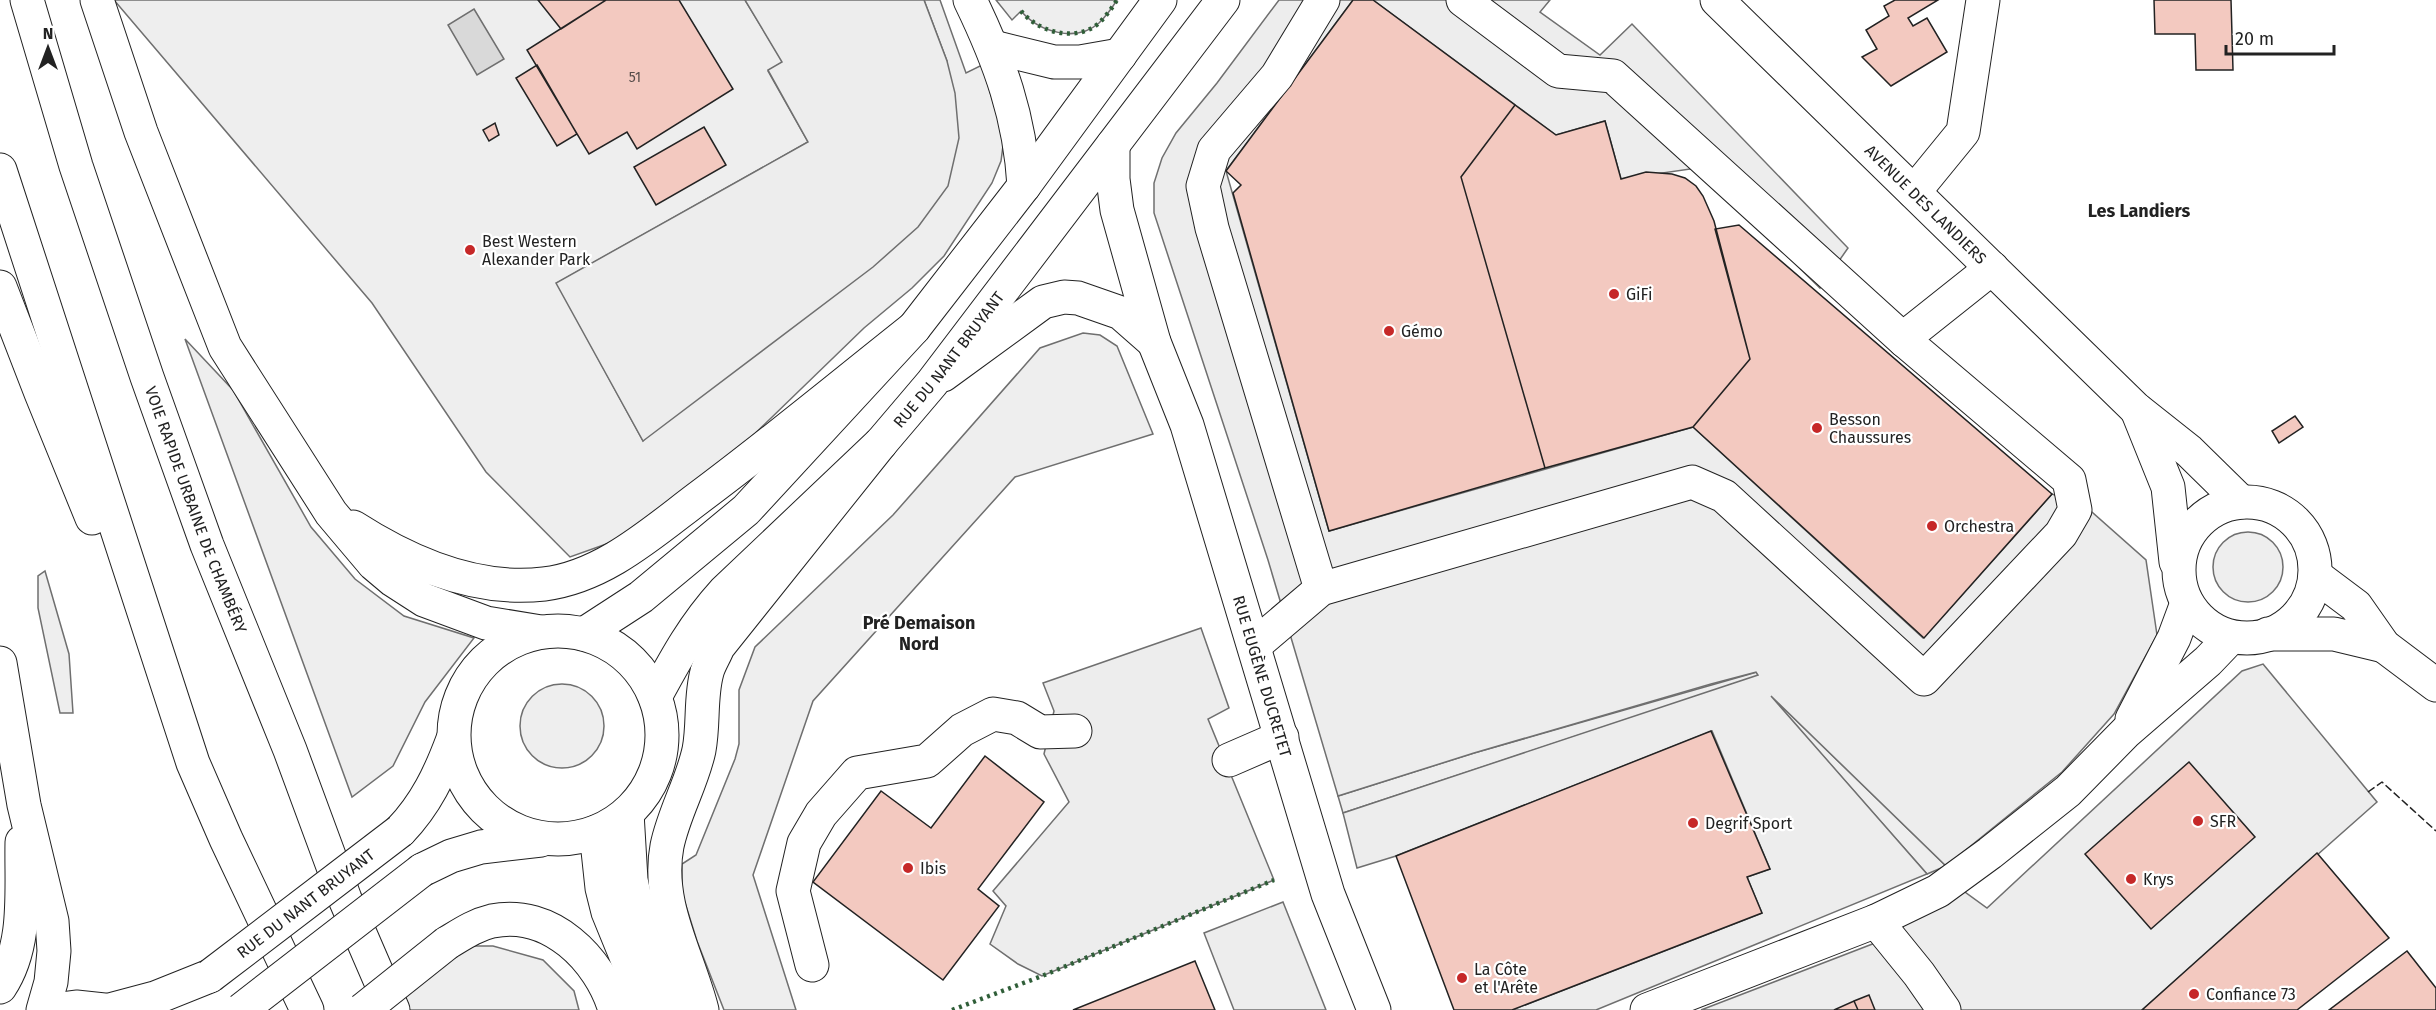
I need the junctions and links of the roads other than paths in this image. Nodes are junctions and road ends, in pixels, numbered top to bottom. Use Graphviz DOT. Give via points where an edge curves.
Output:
graph roads {
  1 [pos="27,0"];
  2 [pos="97,0"];
  3 [pos="970,0"];
  4 [pos="1160,0"];
  5 [pos="1223,0"];
  6 [pos="1323,0"];
  7 [pos="1463,0"];
  8 [pos="1717,0"];
  9 [pos="1983,0"];
  10 [pos="993,47"];
  11 [pos="1120,55"];
  12 [pos="1113,146"];
  13 [pos="0,170"];
  14 [pos="1024,186"];
  15 [pos="1914,192"];
  16 [pos="1992,268"];
  17 [pos="0,287"];
  18 [pos="914,328"];
  19 [pos="1905,341"];
  20 [pos="1154,342"];
  21 [pos="932,383"];
  22 [pos="2136,409"];
  23 [pos="881,443"];
  24 [pos="2241,502"];
  25 [pos="331,513"];
  26 [pos="2316,576"];
  27 [pos="1321,589"];
  28 [pos="2183,591"];
  29 [pos="541,632"];
  30 [pos="584,634"];
  31 [pos="2268,634"];
  32 [pos="2231,637"];
  33 [pos="1255,645"];
  34 [pos="2384,646"];
  35 [pos="0,663"];
  36 [pos="2436,685"];
  37 [pos="655,698"];
  38 [pos="1075,731"];
  39 [pos="2126,732"];
  40 [pos="1282,737"];
  41 [pos="453,739"];
  42 [pos="1229,760"];
  43 [pos="194,763"];
  44 [pos="24,805"];
  45 [pos="627,813"];
  46 [pos="596,832"];
  47 [pos="548,839"];
  48 [pos="1876,921"];
  49 [pos="812,965"];
  50 [pos="0,987"];
  51 [pos="43,1010"];
  52 [pos="53,1010"];
  53 [pos="104,1010"];
  54 [pos="110,1010"];
  55 [pos="241,1010"];
  56 [pos="307,1010"];
  57 [pos="363,1010"];
  58 [pos="393,1010"];
  59 [pos="615,1010"];
  60 [pos="648,1010"];
  61 [pos="671,1010"];
  62 [pos="702,1010"];
  63 [pos="1374,1010"];
  64 [pos="1647,1010"];
  65 [pos="1944,1010"];
  1 -- 58 [label="main road, VOIE RAPIDE URBAINE DE CHAMBÉRY" via="76,166 207,545 345,899"];
  2 -- 25 [label="main road" via="141,132 225,347"];
  3 -- 10 [label="main road"];
  4 -- 11 [label="main road"];
  5 -- 12 [label="main road, RUE DU NANT BRUYANT"];
  6 -- 27 [label="main road" via="1277,76 1214,150 1203,186 1212,228"];
  7 -- 19 [label="main road" via="1558,71 1612,76"];
  8 -- 15 [label="main road, AVENUE DES LANDIERS"];
  9 -- 15 [label="main road" via="1963,132"];
  10 -- 11 [label="main road" via="1054,62"];
  10 -- 14 [label="main road" via="1014,114"];
  11 -- 14 [label="main road"];
  12 -- 20 [label="main road, RUE EUGÈNE DUCRETET" via="1117,210"];
  12 -- 21 [label="main road, RUE DU NANT BRUYANT"];
  13 -- 43 [label="main road"];
  14 -- 18 [label="main road"];
  15 -- 16 [label="main road, AVENUE DES LANDIERS"];
  16 -- 19 [label="main road"];
  16 -- 22 [label="main road, AVENUE DES LANDIERS"];
  17 -- 43 [label="main road"];
  18 -- 25 [label="main road" via="630,549 567,579 517,585 453,575 398,553"];
  18 -- 30 [label="main road" via="746,510 641,597"];
  19 -- 27 [label="main road" via="2069,480 2075,510 2061,534 1924,680 1724,496 1692,482"];
  20 -- 21 [label="main road, RUE EUGÈNE DUCRETET" via="1121,313 1064,297 1043,302"];
  20 -- 33 [label="main road, RUE EUGÈNE DUCRETET" via="1187,425"];
  21 -- 23 [label="main road, RUE DU NANT BRUYANT"];
  22 -- 24 [label="main road, AVENUE DES LANDIERS" via="2188,451"];
  22 -- 28 [label="main road, AVENUE DES LANDIERS" via="2168,487"];
  23 -- 37 [label="main road, RUE DU NANT BRUYANT" via="701,616"];
  23 -- 62 [label="main road" via="718,647 707,671 701,742 675,817 664,870 673,924"];
  24 -- 26 [label="main road" via="2282,511 2297,524 2315,558"];
  24 -- 28 [label="main road" via="2223,504 2194,525 2184,541 2180,560"];
  25 -- 29 [label="main road" via="374,564 424,600 486,623"];
  26 -- 31 [label="main road" via="2303,611"];
  26 -- 34 [label="main road" via="2356,606"];
  27 -- 33 [label="main road"];
  28 -- 32 [label="main road" via="2193,613 2211,628"];
  28 -- 39 [label="main road" via="2174,638"];
  29 -- 30 [label="main road"];
  29 -- 41 [label="main road" via="498,650 478,667 458,705"];
  30 -- 37 [label="main road" via="627,657 644,676"];
  31 -- 32 [label="main road"];
  31 -- 34 [label="main road" via="2334,634"];
  32 -- 39 [label="main road"];
  33 -- 40 [label="main road, RUE EUGÈNE DUCRETET"];
  34 -- 36 [label="main road"];
  35 -- 44 [label="main road"];
  37 -- 45 [label="main road" via="662,722 656,772"];
  38 -- 49 [label="main road" via="1040,732 1017,718 993,714 962,730 927,761 856,773 821,814 804,843 793,891"];
  39 -- 48 [label="main road" via="2068,791 1990,853 1938,891"];
  40 -- 42 [label="main road"];
  40 -- 63 [label="main road, RUE EUGÈNE DUCRETET" via="1328,894"];
  41 -- 47 [label="main road" via="458,768 472,795 493,817 519,832"];
  41 -- 54 [label="main road, RUE DU NANT BRUYANT, bridge" via="427,799 400,831 210,976 155,998"];
  43 -- 56 [label="main road"];
  44 -- 50 [label="main road" via="20,926 13,961"];
  44 -- 51 [label="main road" via="52,921 51,982"];
  45 -- 46 [label="main road"];
  45 -- 61 [label="main road" via="631,880 639,918"];
  46 -- 47 [label="main road"];
  46 -- 60 [label="main road" via="608,912"];
  47 -- 55 [label="main road, bridge" via="481,847 422,870"];
  48 -- 64 [label="main road"];
  48 -- 65 [label="main road"];
  52 -- 53 [label="main road"];
  57 -- 59 [label="main road, bridge" via="447,943 494,921 530,921 550,929 576,948 602,979"];
}
